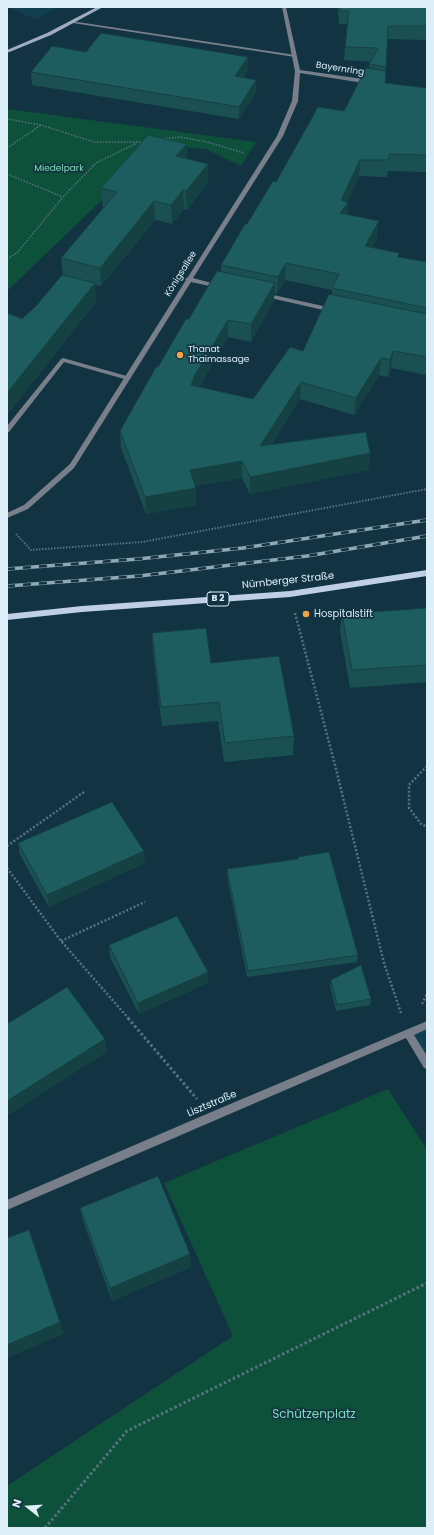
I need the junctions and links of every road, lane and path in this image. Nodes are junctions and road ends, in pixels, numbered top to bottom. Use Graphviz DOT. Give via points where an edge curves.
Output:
graph roads {
  1 [pos="101,7"];
  2 [pos="284,7"];
  3 [pos="73,22"];
  4 [pos="7,52"];
  5 [pos="295,56"];
  6 [pos="298,71"];
  7 [pos="374,82"];
  8 [pos="7,119"];
  9 [pos="41,125"];
  10 [pos="159,140"];
  11 [pos="152,141"];
  12 [pos="137,143"];
  13 [pos="7,148"];
  14 [pos="266,160"];
  15 [pos="7,174"];
  16 [pos="63,197"];
  17 [pos="7,260"];
  18 [pos="188,279"];
  19 [pos="227,287"];
  20 [pos="258,294"];
  21 [pos="342,312"];
  22 [pos="128,378"];
  23 [pos="7,430"];
  24 [pos="427,489"];
  25 [pos="7,516"];
  26 [pos="12,529"];
  27 [pos="427,573"];
  28 [pos="290,594"];
  29 [pos="7,617"];
  30 [pos="427,766"];
  31 [pos="84,792"];
  32 [pos="427,826"];
  33 [pos="7,846"];
  34 [pos="7,868"];
  35 [pos="144,902"];
  36 [pos="61,941"];
  37 [pos="427,1025"];
  38 [pos="408,1033"];
  39 [pos="427,1065"];
  40 [pos="212,1116"];
  41 [pos="7,1205"];
  42 [pos="427,1283"];
  43 [pos="45,1528"];
  1 -- 3 [label="main road"];
  2 -- 5 [label="street, Königsallee"];
  3 -- 4 [label="main road"];
  3 -- 5 [label="street"];
  5 -- 6 [label="street, Königsallee"];
  6 -- 7 [label="street, Bayernring"];
  6 -- 14 [label="street, Königsallee" via="295,101"];
  8 -- 9 [label="path"];
  9 -- 12 [label="path" via="94,142"];
  9 -- 13 [label="path"];
  10 -- 14 [label="path" via="180,137 207,142"];
  11 -- 12 [label="path"];
  12 -- 16 [label="path" via="96,163"];
  14 -- 18 [label="street, Königsallee"];
  15 -- 16 [label="path"];
  16 -- 17 [label="path" via="16,253"];
  18 -- 19 [label="street"];
  18 -- 22 [label="street, Königsallee"];
  20 -- 21 [label="street"];
  22 -- 23 [label="street" via="63,360"];
  22 -- 25 [label="street, Königsallee" via="72,466 26,507"];
  24 -- 26 [label="path" via="142,542 31,550"];
  27 -- 28 [label="main road, Nürnberger Straße / B 2"];
  28 -- 29 [label="main road, Nürnberger Straße / B 2"];
  28 -- 38 [label="path" via="384,963"];
  30 -- 32 [label="path" via="409,785 409,808 422,825"];
  31 -- 33 [label="path"];
  34 -- 36 [label="path"];
  35 -- 36 [label="path"];
  36 -- 40 [label="path"];
  37 -- 38 [label="street, Lisztstraße"];
  38 -- 39 [label="street"];
  38 -- 40 [label="street, Lisztstraße"];
  40 -- 41 [label="street, Lisztstraße"];
  42 -- 43 [label="path" via="127,1431"];
}
